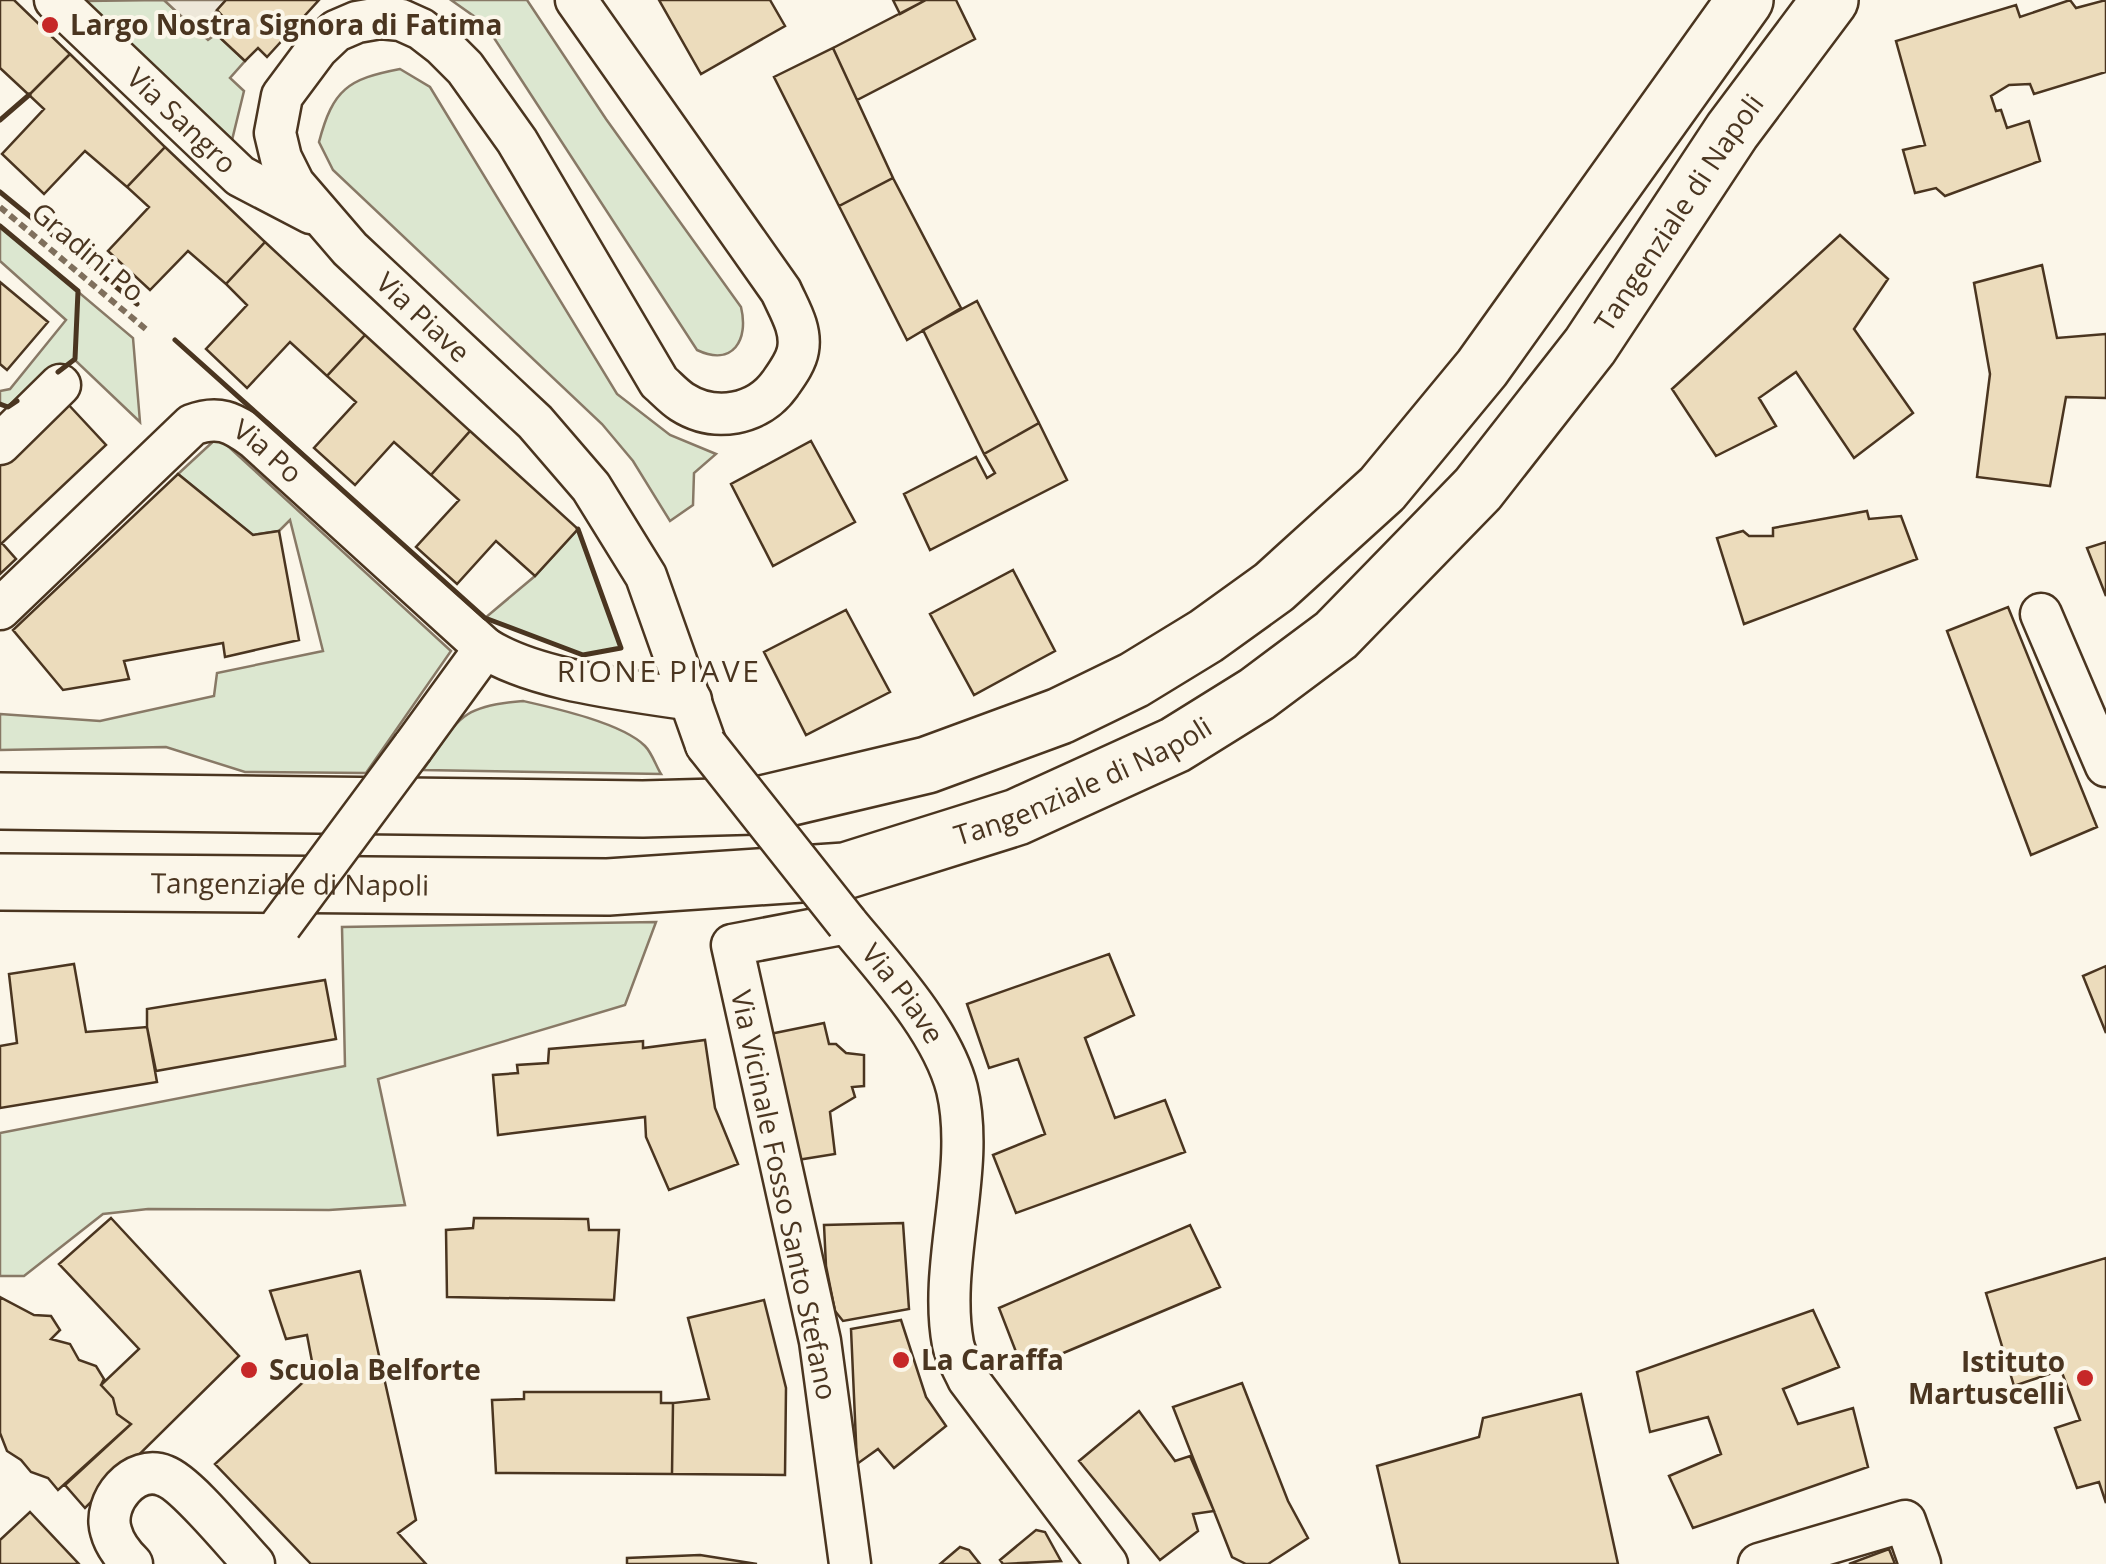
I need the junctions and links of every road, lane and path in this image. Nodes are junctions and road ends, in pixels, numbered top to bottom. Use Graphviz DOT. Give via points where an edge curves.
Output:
graph roads {
  1 [pos="54,0"];
  2 [pos="576,0"];
  3 [pos="1745,0"];
  4 [pos="1830,0"];
  5 [pos="0,207"];
  6 [pos="325,220"];
  7 [pos="148,331"];
  8 [pos="60,385"];
  9 [pos="3,437"];
  10 [pos="0,609"];
  11 [pos="2041,614"];
  12 [pos="485,648"];
  13 [pos="690,700"];
  14 [pos="2106,766"];
  15 [pos="0,801"];
  16 [pos="0,882"];
  17 [pos="847,922"];
  18 [pos="281,925"];
  19 [pos="850,1562"];
  20 [pos="132,1564"];
  21 [pos="254,1564"];
  22 [pos="1106,1564"];
  23 [pos="1759,1564"];
  24 [pos="1920,1564"];
  1 -- 6 [label="street, Via Sangro" via="240,176"];
  2 -- 6 [label="street, Via Piave" via="781,291 799,348 768,400 733,414 711,412 684,404 659,382 517,142 465,68 401,20 357,22 336,32 282,96 275,134 282,158"];
  3 -- 15 [label="highway" via="1482,368 1382,490 1274,587 1206,636 1060,716 928,765 754,806"];
  4 -- 16 [label="highway, Tangenziale di Napoli" via="1732,131 1590,346 1478,489 1336,635 1258,694 1175,744 1017,818 845,872 608,887"];
  5 -- 7 [label="path, Gradini Po"];
  6 -- 13 [label="street, Via Piave" via="534,422 591,487 646,576"];
  8 -- 9 [label="street"];
  10 -- 12 [label="street, Via Po" via="192,425 209,419 232,422 254,438"];
  11 -- 14 [label="street"];
  12 -- 13 [label="street, Via Po" via="538,670"];
  12 -- 18 [label="street, bridge"];
  13 -- 17 [label="street, Via Piave, bridge" via="706,745"];
  17 -- 19 [label="street, Via Vicinale Fosso Santo Stefano" via="732,945 820,1342"];
  17 -- 22 [label="street, Via Piave" via="939,1046 958,1093 953,1346 968,1379"];
  20 -- 21 [label="street" via="110,1530 111,1504 126,1483 148,1474 179,1485"];
  23 -- 24 [label="street" via="1905,1521"];
}
